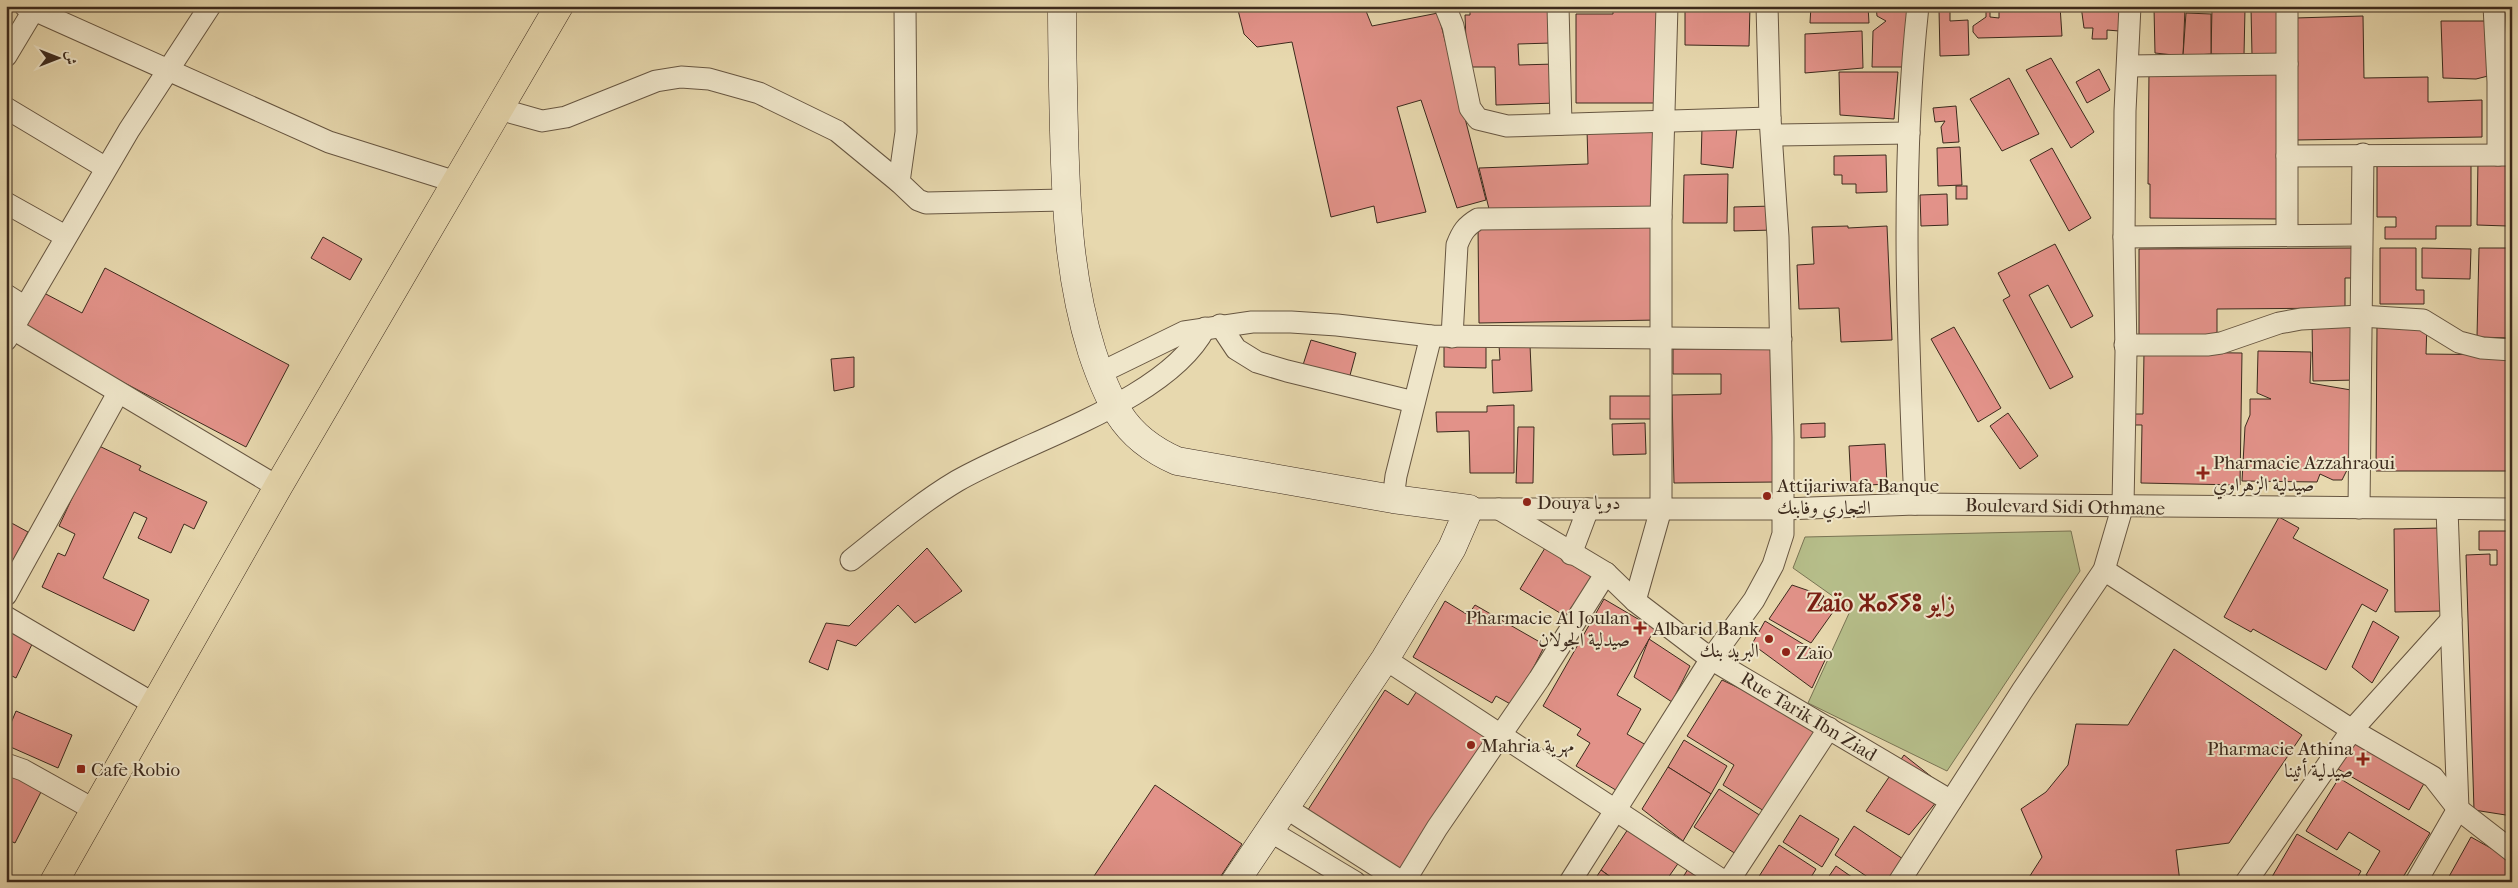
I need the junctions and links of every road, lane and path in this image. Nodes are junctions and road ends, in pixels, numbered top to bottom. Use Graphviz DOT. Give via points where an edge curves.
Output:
graph roads {
  1 [pos="210,6"];
  2 [pos="559,6"];
  3 [pos="905,6"];
  4 [pos="1062,6"];
  5 [pos="1445,6"];
  6 [pos="1558,6"];
  7 [pos="1667,6"];
  8 [pos="1767,6"];
  9 [pos="1918,6"];
  10 [pos="2130,6"];
  11 [pos="2287,6"];
  12 [pos="2494,6"];
  13 [pos="29,8"];
  14 [pos="6,56"];
  15 [pos="2287,64"];
  16 [pos="2128,66"];
  17 [pos="168,70"];
  18 [pos="6,108"];
  19 [pos="499,110"];
  20 [pos="1665,121"];
  21 [pos="1561,124"];
  22 [pos="1772,127"];
  23 [pos="1909,133"];
  24 [pos="2363,154"];
  25 [pos="2505,155"];
  26 [pos="2287,156"];
  27 [pos="106,168"];
  28 [pos="456,182"];
  29 [pos="899,182"];
  30 [pos="1065,200"];
  31 [pos="6,203"];
  32 [pos="1661,217"];
  33 [pos="2360,235"];
  34 [pos="65,236"];
  35 [pos="2124,236"];
  36 [pos="2287,236"];
  37 [pos="6,295"];
  38 [pos="25,307"];
  39 [pos="2361,316"];
  40 [pos="1212,327"];
  41 [pos="10,335"];
  42 [pos="1431,336"];
  43 [pos="1452,336"];
  44 [pos="1661,339"];
  45 [pos="1781,339"];
  46 [pos="2126,345"];
  47 [pos="2512,350"];
  48 [pos="1100,373"];
  49 [pos="118,393"];
  50 [pos="1414,402"];
  51 [pos="1115,406"];
  52 [pos="278,487"];
  53 [pos="1393,499"];
  54 [pos="1915,504"];
  55 [pos="2123,506"];
  56 [pos="2359,508"];
  57 [pos="1469,509"];
  58 [pos="1499,509"];
  59 [pos="1588,509"];
  60 [pos="1661,509"];
  61 [pos="1784,509"];
  62 [pos="2447,509"];
  63 [pos="2512,509"];
  64 [pos="1571,554"];
  65 [pos="851,560"];
  66 [pos="2104,570"];
  67 [pos="1606,573"];
  68 [pos="6,595"];
  69 [pos="1635,601"];
  70 [pos="6,617"];
  71 [pos="2451,620"];
  72 [pos="1385,659"];
  73 [pos="1711,659"];
  74 [pos="154,704"];
  75 [pos="1829,728"];
  76 [pos="2352,730"];
  77 [pos="1501,736"];
  78 [pos="6,764"];
  79 [pos="1951,801"];
  80 [pos="1286,808"];
  81 [pos="94,809"];
  82 [pos="2458,809"];
  83 [pos="1616,811"];
  84 [pos="1270,831"];
  85 [pos="2503,838"];
  86 [pos="2512,851"];
  87 [pos="54,882"];
  88 [pos="1235,882"];
  89 [pos="1355,882"];
  90 [pos="1403,882"];
  91 [pos="1570,882"];
  92 [pos="1727,882"];
  93 [pos="1899,882"];
  94 [pos="2246,882"];
  95 [pos="2416,882"];
  1 -- 17 [label="street"];
  2 -- 19 [label="highway"];
  3 -- 29 [label="street" via="906,132"];
  4 -- 30 [label="street"];
  5 -- 21 [label="street" via="1454,26 1470,108 1478,120 1507,126"];
  6 -- 21 [label="street"];
  7 -- 20 [label="street"];
  8 -- 22 [label="street"];
  9 -- 23 [label="street"];
  10 -- 16 [label="street"];
  11 -- 15 [label="street"];
  12 -- 25 [label="street"];
  13 -- 14 [label="street"];
  13 -- 17 [label="street"];
  15 -- 16 [label="street"];
  15 -- 26 [label="street"];
  16 -- 35 [label="street"];
  17 -- 27 [label="street"];
  17 -- 28 [label="street" via="329,142"];
  18 -- 27 [label="street"];
  19 -- 28 [label="highway"];
  19 -- 29 [label="street" via="542,121 566,117 656,81 681,76 709,79 759,93 837,131"];
  20 -- 21 [label="street"];
  20 -- 22 [label="street"];
  20 -- 32 [label="street"];
  22 -- 23 [label="street"];
  22 -- 45 [label="street"];
  23 -- 54 [label="street" via="1907,331"];
  24 -- 25 [label="street"];
  24 -- 26 [label="street"];
  24 -- 33 [label="street"];
  26 -- 36 [label="street"];
  27 -- 34 [label="street"];
  28 -- 52 [label="highway"];
  29 -- 30 [label="street" via="918,200 926,203"];
  30 -- 48 [label="street" via="1075,288"];
  31 -- 34 [label="street"];
  32 -- 43 [label="street" via="1478,219 1468,224 1457,245"];
  32 -- 44 [label="street"];
  33 -- 36 [label="street"];
  33 -- 39 [label="street"];
  34 -- 38 [label="street"];
  35 -- 36 [label="street"];
  35 -- 46 [label="street"];
  37 -- 38 [label="street"];
  38 -- 41 [label="street"];
  39 -- 46 [label="street" via="2278,323 2207,345"];
  39 -- 47 [label="street" via="2423,320 2459,342"];
  39 -- 56 [label="street"];
  40 -- 42 [label="street" via="1291,322"];
  40 -- 48 [label="street" via="1175,335"];
  40 -- 50 [label="street" via="1236,349 1257,362"];
  40 -- 51 [label="street" via="1175,365"];
  41 -- 49 [label="street"];
  42 -- 43 [label="street"];
  42 -- 50 [label="street"];
  43 -- 44 [label="street"];
  44 -- 45 [label="street"];
  44 -- 60 [label="street"];
  45 -- 61 [label="street"];
  46 -- 55 [label="street"];
  48 -- 51 [label="street"];
  49 -- 52 [label="street"];
  49 -- 68 [label="street"];
  50 -- 53 [label="street"];
  51 -- 53 [label="street" via="1134,433 1150,447 1177,461"];
  51 -- 65 [label="street" via="958,481"];
  52 -- 74 [label="highway"];
  53 -- 57 [label="street"];
  54 -- 55 [label="street, Boulevard Sidi Othmane"];
  54 -- 61 [label="street, Boulevard Sidi Othmane"];
  55 -- 56 [label="street, Boulevard Sidi Othmane"];
  55 -- 66 [label="street"];
  56 -- 62 [label="street, Boulevard Sidi Othmane"];
  57 -- 58 [label="street, Boulevard Sidi Othmane"];
  57 -- 72 [label="street" via="1452,548"];
  58 -- 59 [label="street, Boulevard Sidi Othmane"];
  58 -- 64 [label="street, Rue Tarik Ibn Ziad"];
  59 -- 60 [label="street, Boulevard Sidi Othmane"];
  59 -- 64 [label="street"];
  60 -- 61 [label="street, Boulevard Sidi Othmane"];
  60 -- 69 [label="street"];
  61 -- 73 [label="street" via="1783,534 1773,566 1754,600"];
  62 -- 63 [label="street, Boulevard Sidi Othmane"];
  62 -- 71 [label="street"];
  64 -- 67 [label="street, Rue Tarik Ibn Ziad"];
  66 -- 76 [label="street"];
  66 -- 79 [label="street"];
  67 -- 69 [label="street, Rue Tarik Ibn Ziad"];
  67 -- 77 [label="street"];
  69 -- 73 [label="street, Rue Tarik Ibn Ziad"];
  70 -- 74 [label="street"];
  71 -- 76 [label="street"];
  71 -- 82 [label="street"];
  72 -- 77 [label="street"];
  72 -- 80 [label="street"];
  73 -- 75 [label="street, Rue Tarik Ibn Ziad"];
  73 -- 83 [label="street"];
  74 -- 81 [label="highway"];
  75 -- 79 [label="street, Rue Tarik Ibn Ziad"];
  75 -- 92 [label="street"];
  76 -- 82 [label="street" via="2433,776"];
  76 -- 94 [label="street"];
  77 -- 83 [label="street"];
  77 -- 90 [label="street"];
  78 -- 81 [label="street"];
  79 -- 93 [label="street"];
  80 -- 84 [label="street"];
  80 -- 90 [label="street"];
  81 -- 87 [label="highway"];
  82 -- 85 [label="street"];
  82 -- 95 [label="street"];
  83 -- 91 [label="street"];
  83 -- 92 [label="street"];
  84 -- 88 [label="street"];
  84 -- 89 [label="street"];
  85 -- 86 [label="street"];
}
